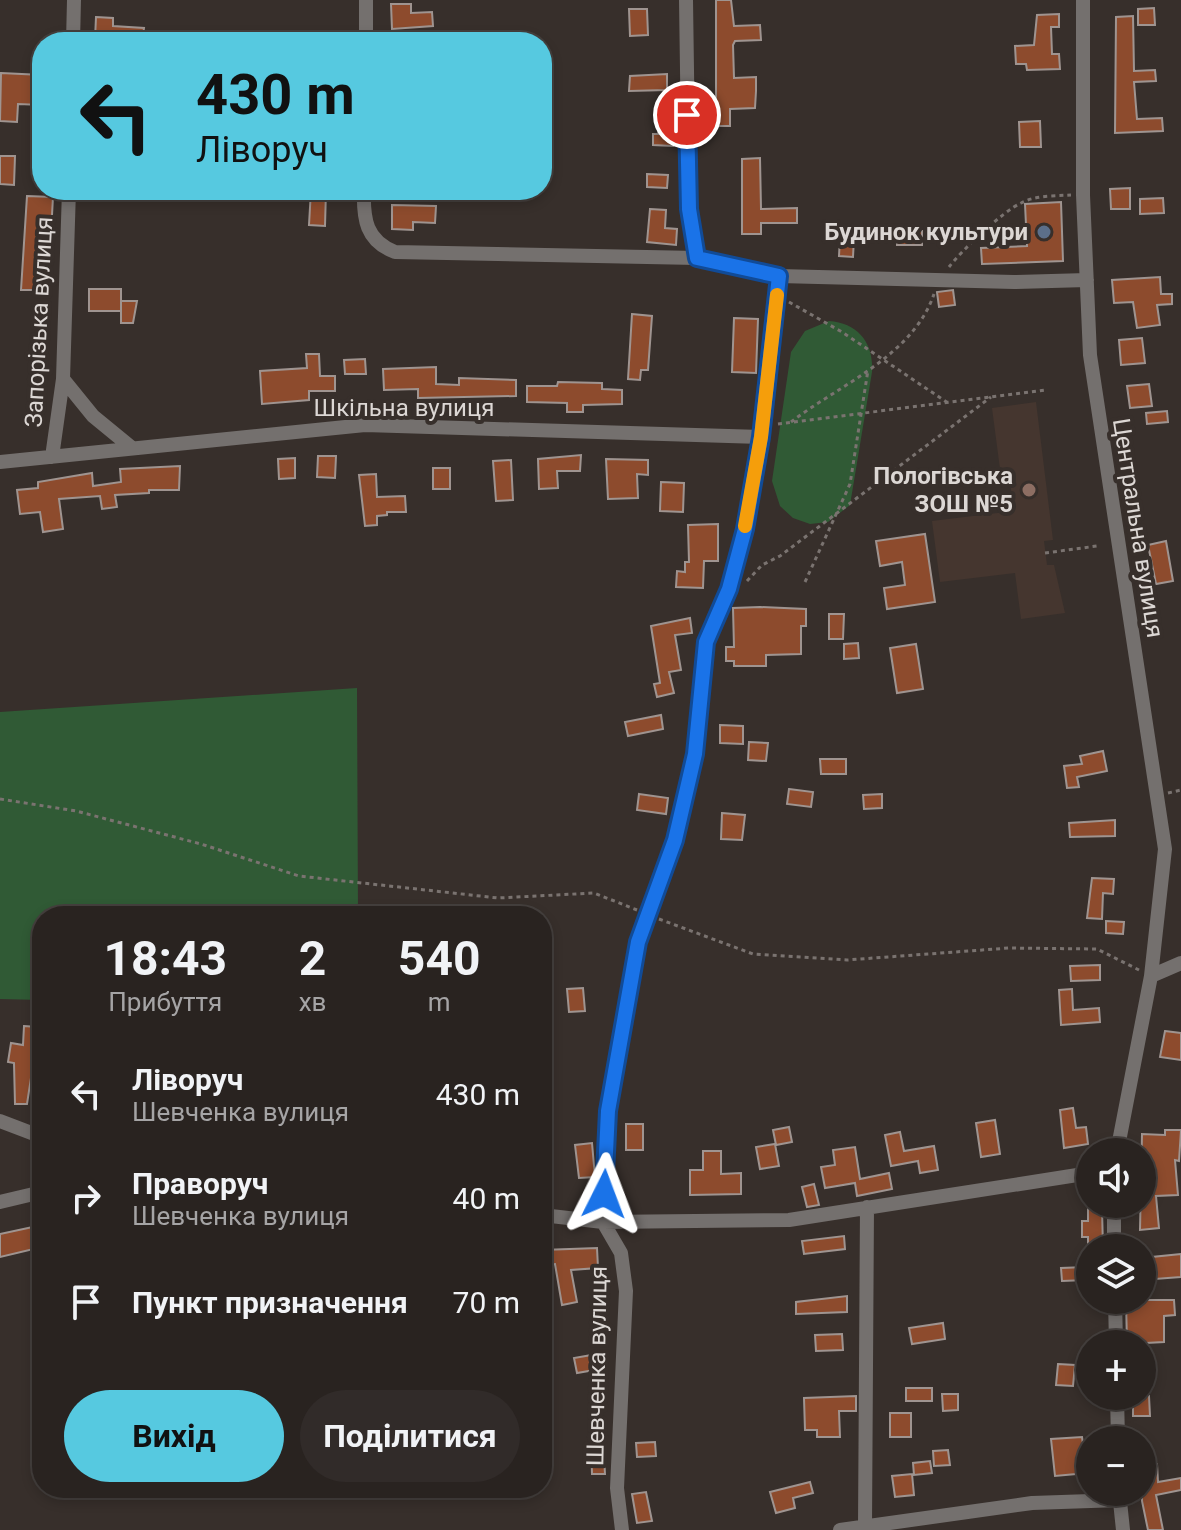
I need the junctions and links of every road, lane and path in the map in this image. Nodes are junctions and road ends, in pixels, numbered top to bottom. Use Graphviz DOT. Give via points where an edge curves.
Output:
graph roads {
  1 [pos="74,0"];
  2 [pos="366,0"];
  3 [pos="686,0"];
  4 [pos="1083,0"];
  5 [pos="73,32"];
  6 [pos="366,32"];
  7 [pos="1083,195"];
  8 [pos="69,200"];
  9 [pos="364,200"];
  10 [pos="697,258"];
  11 [pos="779,276"];
  12 [pos="939,280"];
  13 [pos="1087,280"];
  14 [pos="777,294"];
  15 [pos="884,361"];
  16 [pos="868,370"];
  17 [pos="63,379"];
  18 [pos="1045,390"];
  19 [pos="991,397"];
  20 [pos="948,403"];
  21 [pos="862,413"];
  22 [pos="791,422"];
  23 [pos="761,431"];
  24 [pos="132,448"];
  25 [pos="52,457"];
  26 [pos="0,462"];
  27 [pos="837,512"];
  28 [pos="1097,546"];
  29 [pos="1045,553"];
  30 [pos="805,582"];
  31 [pos="743,588"];
  32 [pos="0,799"];
  33 [pos="649,914"];
  34 [pos="1181,963"];
  35 [pos="1151,976"];
  36 [pos="0,1121"];
  37 [pos="32,1133"];
  38 [pos="1120,1138"];
  39 [pos="1076,1175"];
  40 [pos="32,1194"];
  41 [pos="0,1202"];
  42 [pos="867,1207"];
  43 [pos="552,1216"];
  44 [pos="603,1222"];
  45 [pos="1076,1500"];
  46 [pos="1121,1506"];
  47 [pos="865,1526"];
  48 [pos="622,1530"];
  49 [pos="840,1530"];
  50 [pos="1123,1530"];
  1 -- 5 [label="street"];
  2 -- 6 [label="street"];
  3 -- 10 [label="street" via="689,209"];
  4 -- 7 [label="street, Центральна вулиця"];
  7 -- 12 [label="path" via="1018,204 957,256"];
  7 -- 13 [label="street, Центральна вулиця"];
  8 -- 17 [label="street, Запорізька вулиця"];
  9 -- 10 [label="street" via="363,218 376,241 395,252"];
  10 -- 11 [label="street"];
  11 -- 12 [label="street"];
  11 -- 14 [label="street"];
  12 -- 13 [label="street"];
  12 -- 15 [label="path" via="930,306"];
  13 -- 35 [label="street, Центральна вулиця" via="1090,355 1165,849"];
  14 -- 15 [label="path"];
  14 -- 23 [label="street"];
  15 -- 16 [label="path"];
  15 -- 20 [label="path"];
  16 -- 21 [label="path"];
  16 -- 22 [label="path"];
  17 -- 24 [label="street" via="93,416"];
  17 -- 25 [label="street, Запорізька вулиця"];
  18 -- 19 [label="path"];
  19 -- 20 [label="path"];
  19 -- 27 [label="path"];
  20 -- 21 [label="path"];
  21 -- 22 [label="path"];
  21 -- 27 [label="path" via="850,484"];
  22 -- 23 [label="path"];
  23 -- 24 [label="street, Шкільна вулиця" via="365,425"];
  23 -- 33 [label="street" via="737,559 706,642 695,754 675,840"];
  24 -- 25 [label="street, Шкільна вулиця"];
  25 -- 26 [label="street, Шкільна вулиця"];
  27 -- 30 [label="path"];
  27 -- 31 [label="path" via="762,565"];
  28 -- 29 [label="path"];
  32 -- 33 [label="path" via="76,811 299,876 498,898 594,893"];
  33 -- 35 [label="path" via="753,954 847,960 1009,948 1097,949"];
  33 -- 44 [label="street" via="638,942 608,1111"];
  34 -- 35 [label="street"];
  35 -- 38 [label="street, Центральна вулиця"];
  36 -- 37 [label="street"];
  39 -- 42 [label="street"];
  40 -- 41 [label="street"];
  42 -- 44 [label="street" via="789,1220"];
  42 -- 47 [label="street"];
  43 -- 44 [label="street"];
  44 -- 48 [label="street, Шевченка вулиця" via="621,1253 626,1291 617,1488"];
  45 -- 47 [label="street"];
  46 -- 50 [label="street"];
  47 -- 49 [label="street"];
}
